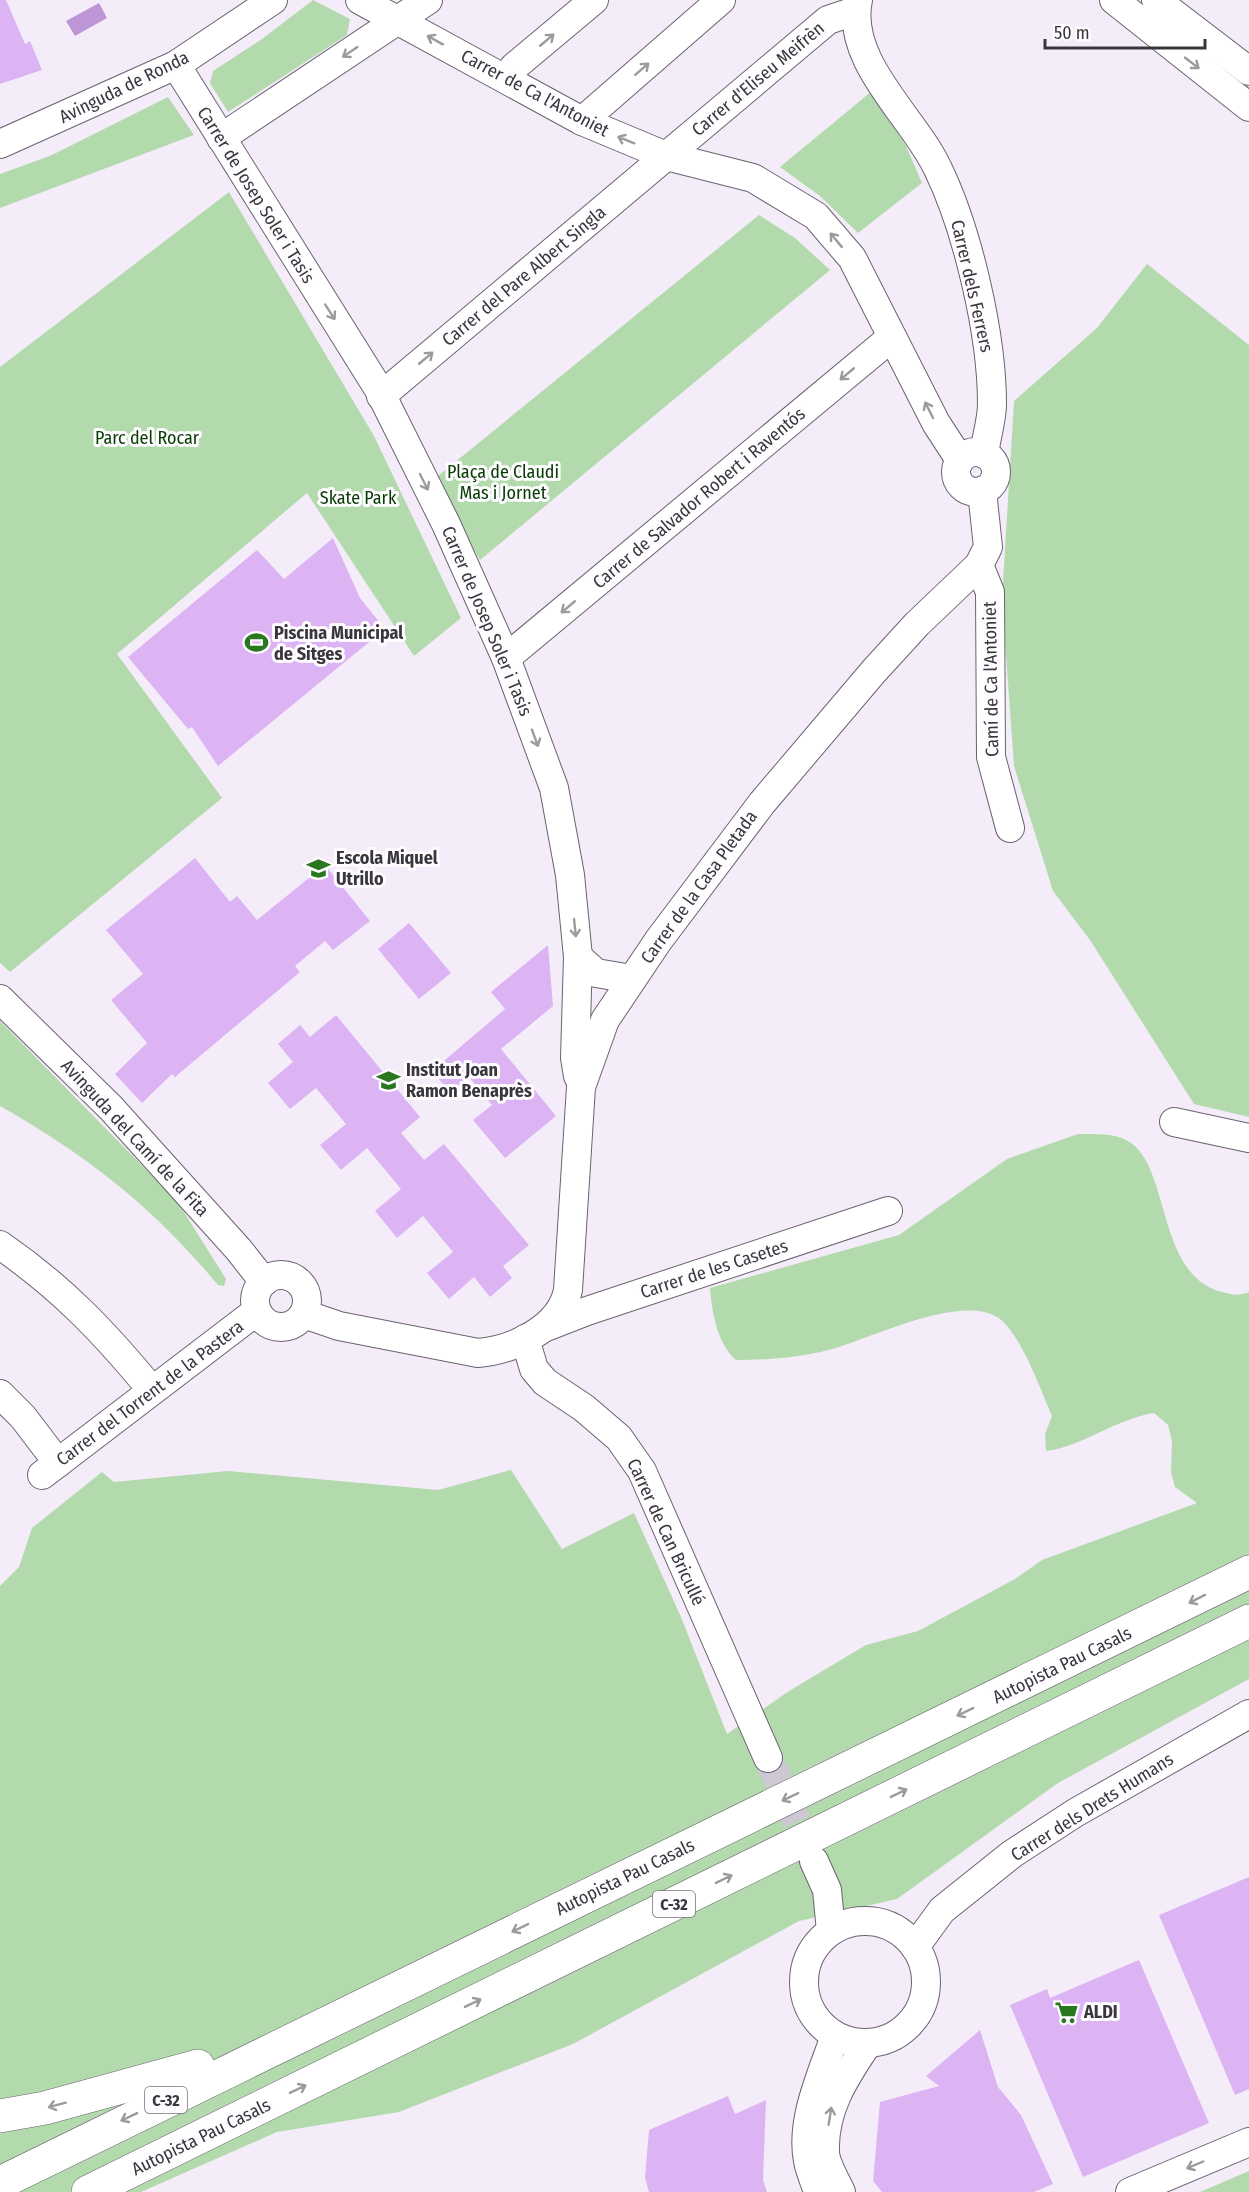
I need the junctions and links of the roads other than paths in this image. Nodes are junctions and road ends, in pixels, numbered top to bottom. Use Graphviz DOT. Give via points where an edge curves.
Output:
graph roads {
  1 [pos="273,0"];
  2 [pos="360,0"];
  3 [pos="428,0"];
  4 [pos="594,0"];
  5 [pos="721,0"];
  6 [pos="1114,0"];
  7 [pos="1156,0"];
  8 [pos="857,5"];
  9 [pos="398,20"];
  10 [pos="176,65"];
  11 [pos="1249,71"];
  12 [pos="511,82"];
  13 [pos="1249,107"];
  14 [pos="582,121"];
  15 [pos="221,138"];
  16 [pos="0,144"];
  17 [pos="666,156"];
  18 [pos="892,337"];
  19 [pos="381,396"];
  20 [pos="972,457"];
  21 [pos="979,565"];
  22 [pos="506,658"];
  23 [pos="1010,828"];
  24 [pos="578,957"];
  25 [pos="632,979"];
  26 [pos="0,999"];
  27 [pos="581,1087"];
  28 [pos="1174,1122"];
  29 [pos="1249,1138"];
  30 [pos="888,1210"];
  31 [pos="0,1245"];
  32 [pos="264,1282"];
  33 [pos="304,1314"];
  34 [pos="259,1315"];
  35 [pos="533,1334"];
  36 [pos="151,1389"];
  37 [pos="0,1394"];
  38 [pos="1249,1572"];
  39 [pos="1244,1624"];
  40 [pos="1249,1714"];
  41 [pos="768,1758"];
  42 [pos="814,1861"];
  43 [pos="827,1890"];
  44 [pos="942,1910"];
  45 [pos="858,1921"];
  46 [pos="892,1926"];
  47 [pos="831,1931"];
  48 [pos="915,1947"];
  49 [pos="333,2019"];
  50 [pos="835,2036"];
  51 [pos="868,2043"];
  52 [pos="0,2116"];
  53 [pos="1249,2142"];
  54 [pos="0,2183"];
  55 [pos="99,2188"];
  56 [pos="818,2192"];
  57 [pos="841,2192"];
  58 [pos="1130,2192"];
  1 -- 10 [label="street, Avinguda de Ronda"];
  2 -- 9 [label="street, Carrer de Ca l'Antoniet"];
  3 -- 9 [label="street"];
  12 -- 4 [label="street, one-way" via="514,67"];
  14 -- 5 [label="street, one-way"];
  6 -- 13 [label="street, one-way"];
  7 -- 11 [label="street"];
  8 -- 17 [label="street, Carrer d'Eliseu Meifrèn" via="828,20"];
  8 -- 20 [label="street, Carrer dels Ferrers" via="858,38 871,65 938,167 963,231 990,366 992,407"];
  12 -- 9 [label="street, Carrer de Ca l'Antoniet, one-way"];
  9 -- 15 [label="street, one-way"];
  10 -- 15 [label="street, Carrer de Josep Soler i Tasis"];
  10 -- 16 [label="street, Avinguda de Ronda"];
  12 -- 14 [label="street, Carrer de Ca l'Antoniet"];
  17 -- 14 [label="street, Carrer de Ca l'Antoniet, one-way"];
  15 -- 19 [label="street, Carrer de Josep Soler i Tasis, one-way"];
  18 -- 17 [label="street, Carrer de Ca l'Antoniet, one-way" via="852,258 816,216 753,178"];
  19 -- 17 [label="street, Carrer del Pare Albert Singla, one-way"];
  20 -- 18 [label="street, Carrer de Ca l'Antoniet, one-way" via="936,423"];
  18 -- 22 [label="street, Carrer de Salvador Robert i Raventós, one-way"];
  19 -- 22 [label="street, Carrer de Josep Soler i Tasis, one-way" via="446,524"];
  20 -- 21 [label="street" via="956,471 959,483 969,491 982,491 988,547"];
  21 -- 23 [label="street, Camí de Ca l'Antoniet" via="990,592 991,757"];
  21 -- 25 [label="street, Carrer de la Casa Pletada" via="917,624 824,727 723,852"];
  22 -- 24 [label="street, Carrer de Josep Soler i Tasis, one-way" via="554,788 570,875"];
  24 -- 25 [label="street" via="596,973"];
  24 -- 27 [label="street, Carrer de Josep Soler i Tasis" via="575,1058"];
  25 -- 27 [label="street, Carrer de la Casa Pletada" via="605,1020"];
  26 -- 32 [label="street, Avinguda del Camí de la Fita" via="111,1108"];
  27 -- 35 [label="street, Carrer de la Casa Pletada" via="568,1290 560,1310"];
  28 -- 29 [label="street"];
  30 -- 35 [label="street, Carrer de les Casetes" via="587,1311"];
  31 -- 36 [label="street" via="78,1305"];
  32 -- 33 [label="street" via="285,1275 300,1283 308,1304"];
  32 -- 34 [label="street" via="256,1295"];
  33 -- 34 [label="street" via="286,1327 272,1325"];
  33 -- 35 [label="street" via="339,1326 478,1353 500,1350"];
  34 -- 36 [label="street, Carrer del Torrent de la Pastera" via="249,1317"];
  35 -- 41 [label="street, Carrer de Can Bricullé" via="534,1369 545,1382 619,1438 642,1471"];
  36 -- 37 [label="street, Carrer del Torrent de la Pastera" via="50,1469 23,1417"];
  38 -- 49 [label="highway, Autopista Pau Casals / C-32, one-way"];
  55 -- 39 [label="highway, Autopista Pau Casals / C-32, one-way"];
  40 -- 44 [label="street, Carrer dels Drets Humans" via="1071,1816 1012,1854"];
  42 -- 43 [label="street"];
  43 -- 45 [label="street"];
  43 -- 47 [label="street"];
  44 -- 46 [label="street, Carrer dels Drets Humans"];
  44 -- 48 [label="street, Carrer dels Drets Humans"];
  45 -- 46 [label="street"];
  45 -- 47 [label="street"];
  46 -- 48 [label="street"];
  47 -- 50 [label="street" via="815,1947 806,1965 804,1981 805,1996 814,2016"];
  48 -- 51 [label="street" via="925,1971 921,2007 900,2032"];
  49 -- 52 [label="highway, one-way" via="184,2071"];
  49 -- 54 [label="highway, Autopista Pau Casals / C-32, one-way"];
  50 -- 51 [label="street"];
  50 -- 56 [label="street" via="812,2102 808,2132 807,2160"];
  57 -- 51 [label="street, one-way" via="825,2155 830,2109 843,2078"];
  53 -- 58 [label="street, one-way"];
}
